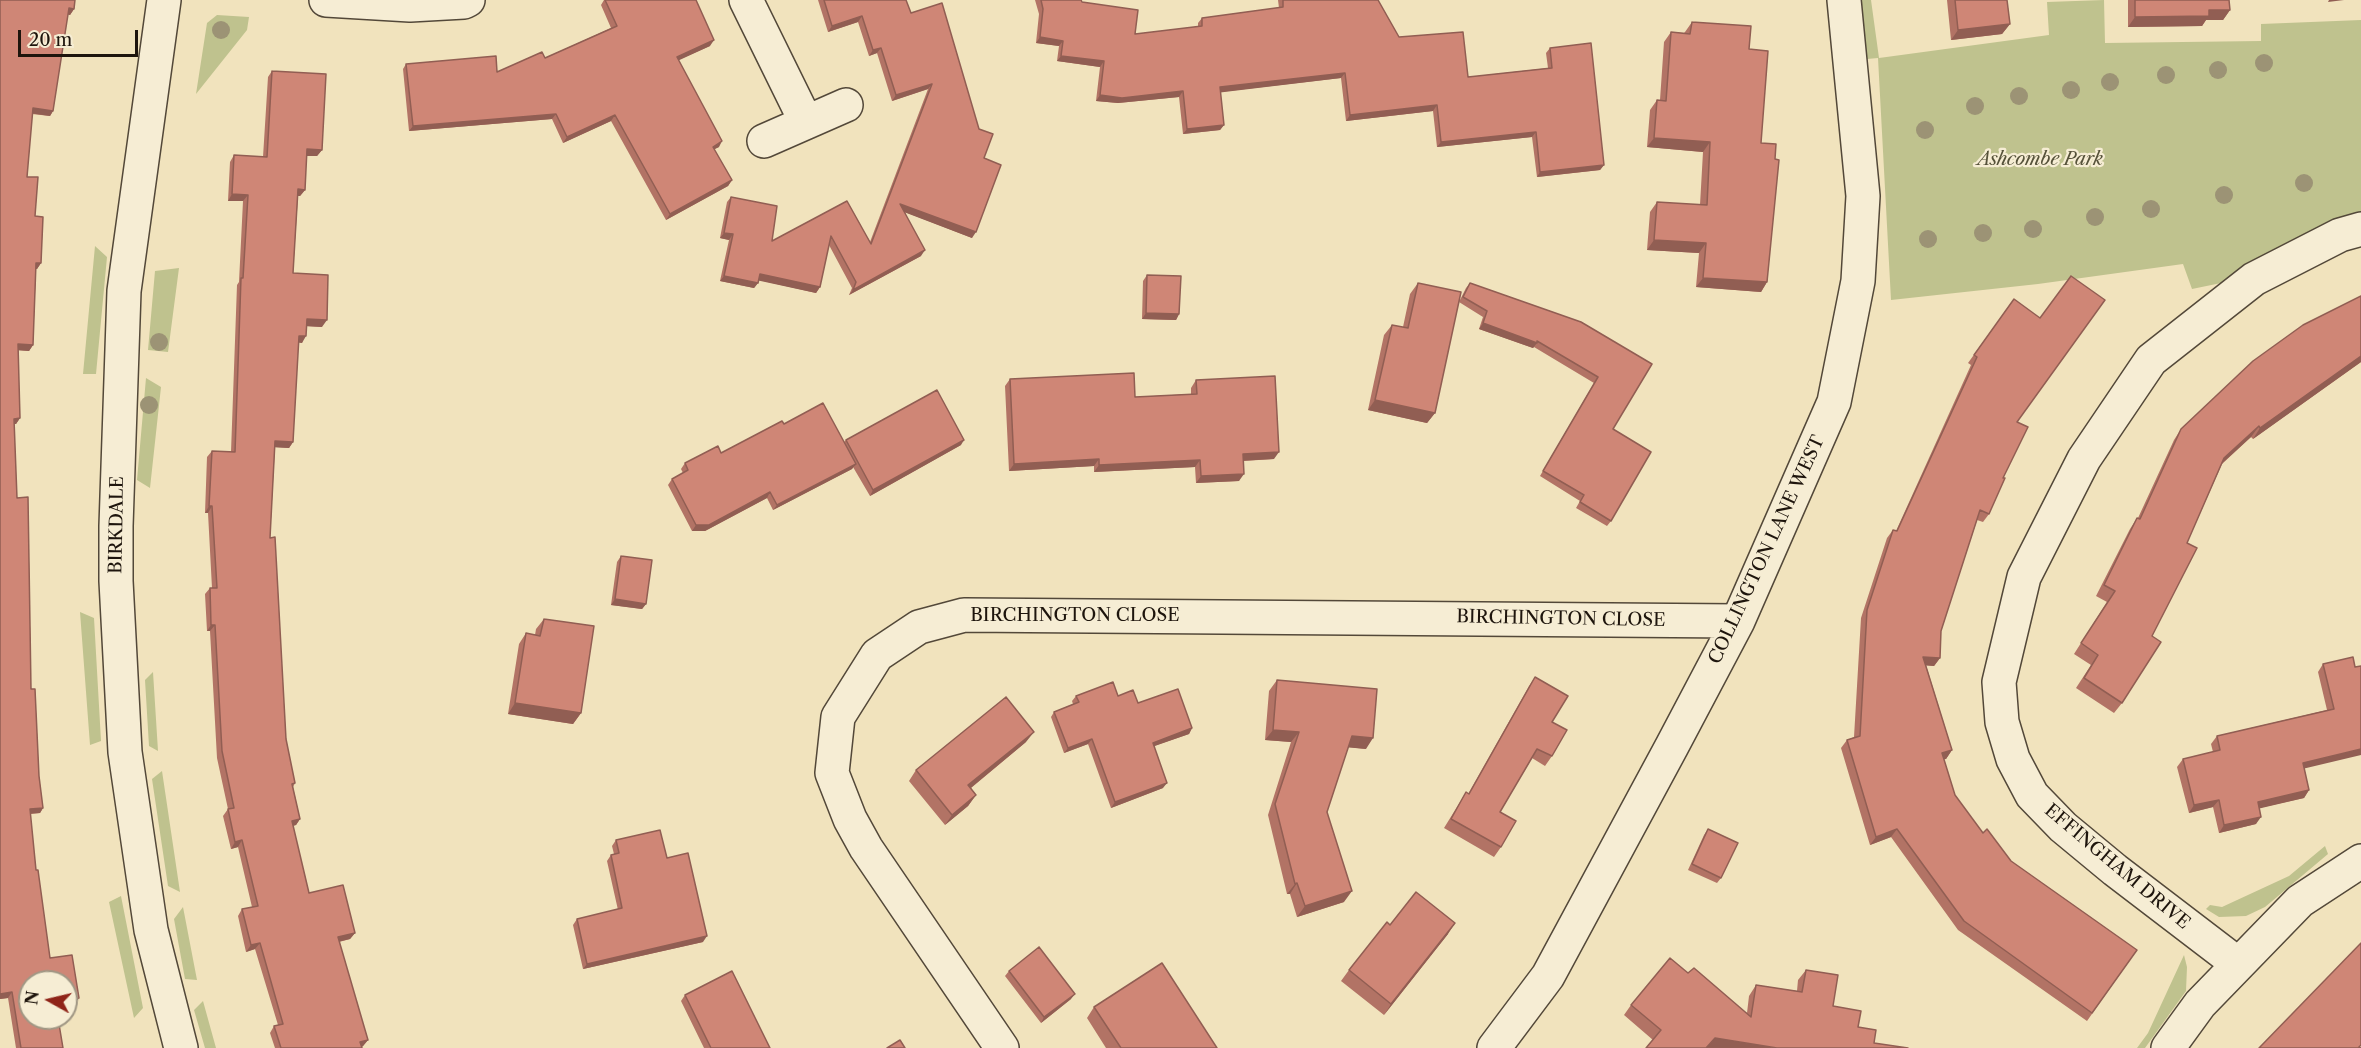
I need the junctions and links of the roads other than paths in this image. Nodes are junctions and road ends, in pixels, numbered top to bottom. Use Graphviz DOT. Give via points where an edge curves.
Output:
graph roads {
  1 [pos="164,0"];
  2 [pos="326,0"];
  3 [pos="468,0"];
  4 [pos="746,0"];
  5 [pos="1844,0"];
  6 [pos="846,105"];
  7 [pos="806,122"];
  8 [pos="764,141"];
  9 [pos="2361,229"];
  10 [pos="1738,621"];
  11 [pos="2361,861"];
  12 [pos="2238,964"];
  13 [pos="181,1048"];
  14 [pos="1002,1048"];
  15 [pos="1494,1048"];
  16 [pos="2168,1048"];
  1 -- 13 [label="street, BIRKDALE" via="124,291 116,581 125,752 151,930"];
  2 -- 3 [label="street" via="410,5"];
  4 -- 7 [label="street"];
  5 -- 10 [label="street, COLLINGTON LANE WEST" via="1863,196 1858,281 1834,402"];
  6 -- 7 [label="street"];
  7 -- 8 [label="street"];
  9 -- 12 [label="street, EFFINGHAM DRIVE" via="2340,235 2254,279 2151,360 2084,459 2024,578 1999,682 2002,722 2013,759 2032,795 2115,870"];
  10 -- 14 [label="street, BIRCHINGTON CLOSE" via="964,615 919,627 877,655 838,717 832,773 866,848"];
  10 -- 15 [label="street, COLLINGTON LANE WEST" via="1548,976"];
  11 -- 12 [label="street" via="2300,901"];
  12 -- 16 [label="street" via="2200,1004"];
}
